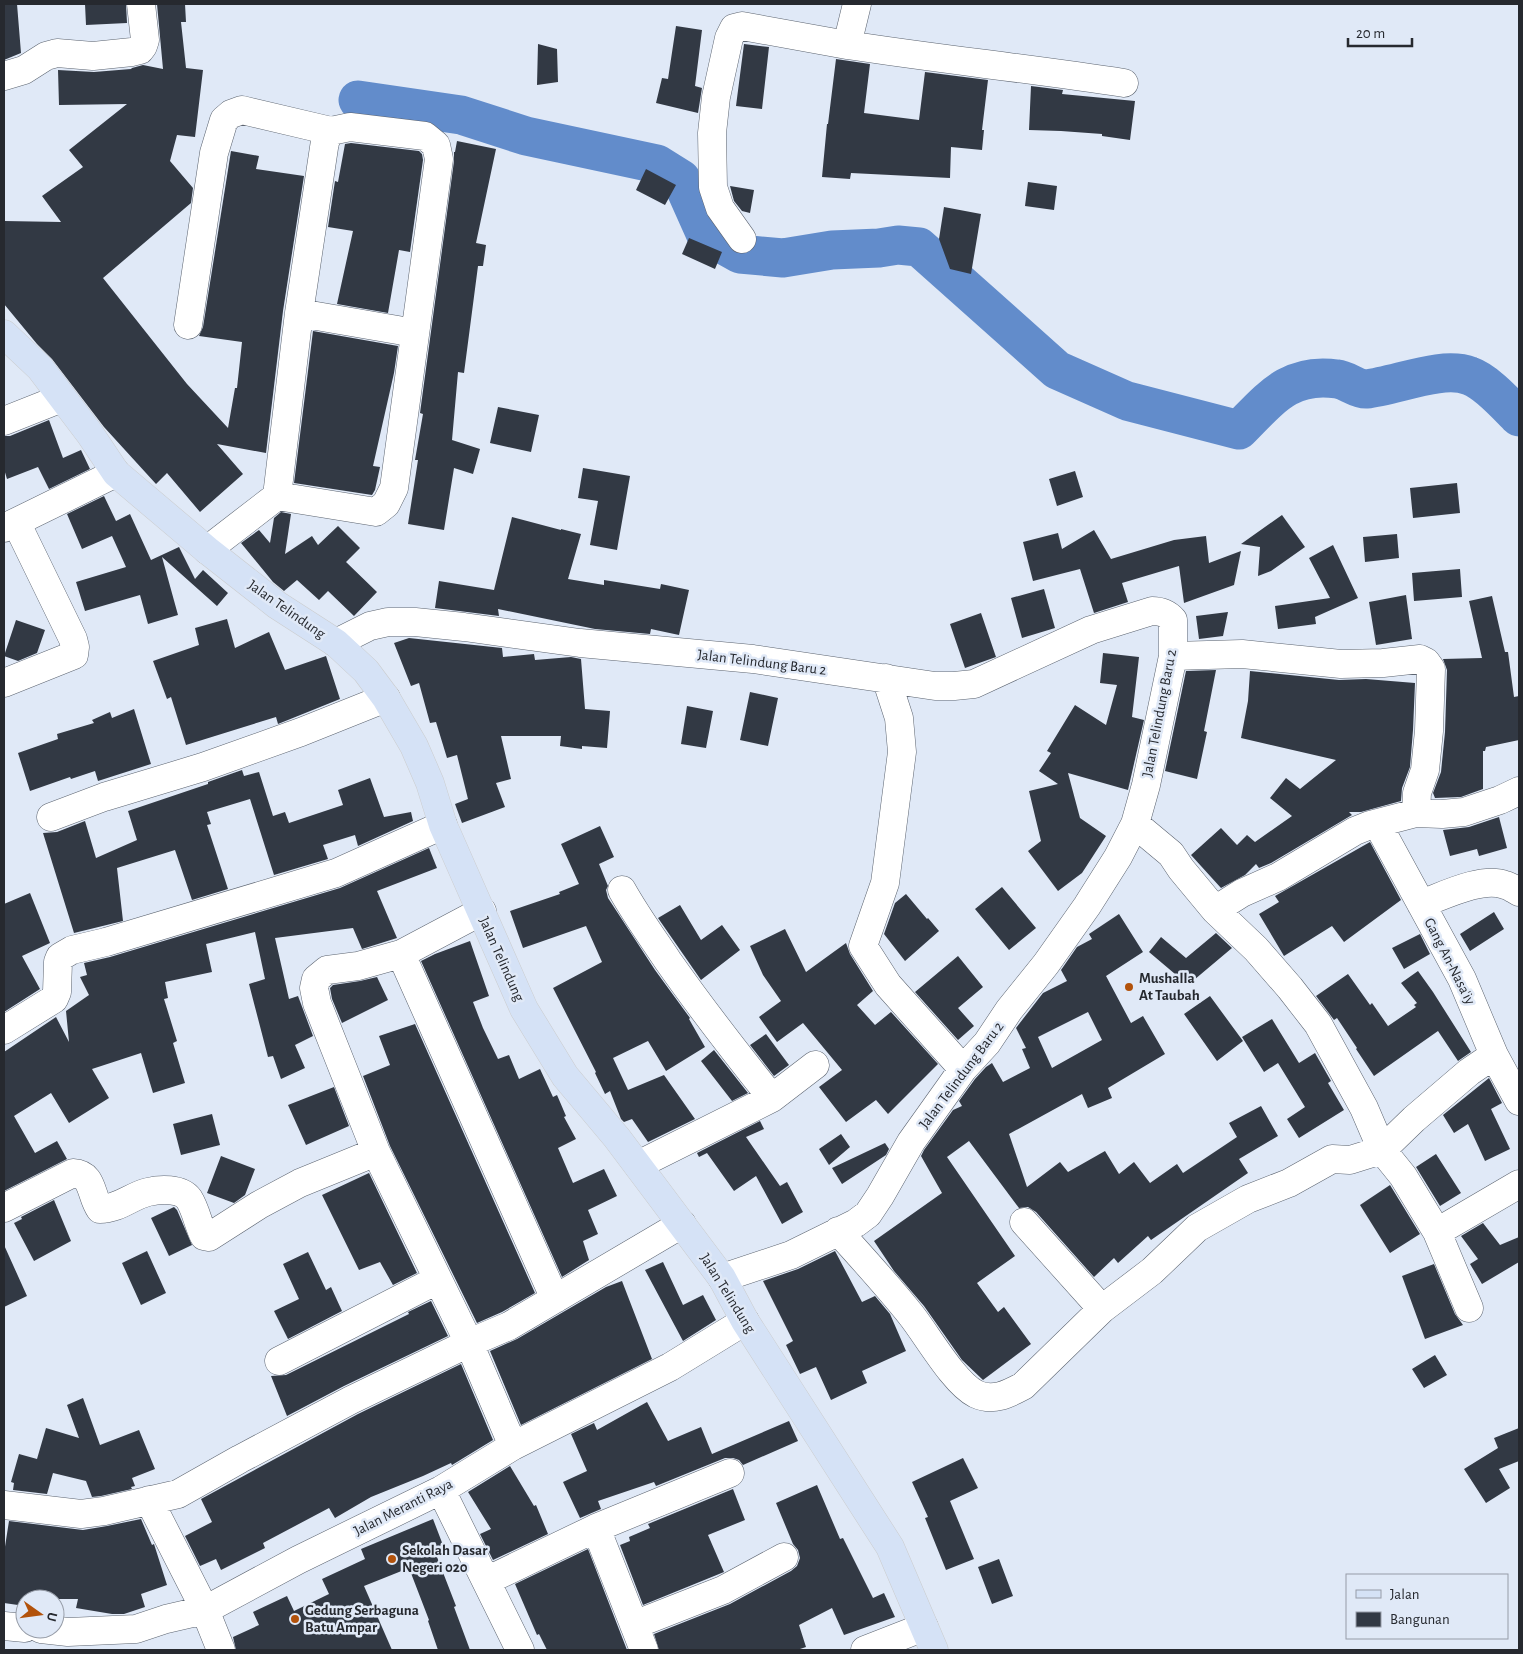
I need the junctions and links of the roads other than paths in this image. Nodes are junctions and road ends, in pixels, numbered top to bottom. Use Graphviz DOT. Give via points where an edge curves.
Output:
graph roads {
  1 [pos="141,4"];
  2 [pos="857,4"];
  3 [pos="847,45"];
  4 [pos="4,76"];
  5 [pos="1124,83"];
  6 [pos="332,131"];
  7 [pos="742,239"];
  8 [pos="299,313"];
  9 [pos="188,325"];
  10 [pos="416,333"];
  11 [pos="4,334"];
  12 [pos="62,398"];
  13 [pos="4,421"];
  14 [pos="116,473"];
  15 [pos="277,496"];
  16 [pos="10,525"];
  17 [pos="207,550"];
  18 [pos="336,643"];
  19 [pos="1173,656"];
  20 [pos="886,678"];
  21 [pos="4,684"];
  22 [pos="386,698"];
  23 [pos="1519,791"];
  24 [pos="1416,813"];
  25 [pos="51,817"];
  26 [pos="1377,823"];
  27 [pos="1135,824"];
  28 [pos="444,825"];
  29 [pos="622,890"];
  30 [pos="1519,892"];
  31 [pos="1420,904"];
  32 [pos="1215,910"];
  33 [pos="482,911"];
  34 [pos="401,954"];
  35 [pos="4,1030"];
  36 [pos="1494,1055"];
  37 [pos="815,1065"];
  38 [pos="963,1070"];
  39 [pos="772,1098"];
  40 [pos="1519,1101"];
  41 [pos="1382,1150"];
  42 [pos="376,1152"];
  43 [pos="638,1165"];
  44 [pos="1519,1184"];
  45 [pos="4,1208"];
  46 [pos="1024,1222"];
  47 [pos="682,1224"];
  48 [pos="838,1232"];
  49 [pos="1437,1232"];
  50 [pos="722,1278"];
  51 [pos="437,1280"];
  52 [pos="555,1299"];
  53 [pos="1469,1308"];
  54 [pos="1102,1309"];
  55 [pos="745,1321"];
  56 [pos="469,1343"];
  57 [pos="279,1361"];
  58 [pos="512,1446"];
  59 [pos="730,1474"];
  60 [pos="441,1490"];
  61 [pos="149,1500"];
  62 [pos="4,1505"];
  63 [pos="596,1528"];
  64 [pos="784,1557"];
  65 [pos="486,1581"];
  66 [pos="205,1610"];
  67 [pos="634,1625"];
  68 [pos="65,1632"];
  69 [pos="929,1639"];
  70 [pos="221,1650"];
  71 [pos="520,1650"];
  72 [pos="644,1650"];
  73 [pos="866,1650"];
  1 -- 4 [label="street" via="144,40 140,50 94,56 57,53"];
  2 -- 3 [label="street"];
  3 -- 5 [label="street"];
  3 -- 7 [label="street" via="742,26 734,28 716,97 712,133 713,187 720,208"];
  6 -- 8 [label="street" via="325,141"];
  6 -- 9 [label="street" via="242,110 224,120 214,153"];
  6 -- 10 [label="street" via="350,127 425,136 436,145 439,159"];
  8 -- 10 [label="street"];
  8 -- 15 [label="street"];
  10 -- 15 [label="street" via="394,488 386,504 376,512"];
  11 -- 12 [label="main road, Jalan Telindung" via="40,368"];
  12 -- 13 [label="street"];
  12 -- 14 [label="main road, Jalan Telindung"];
  14 -- 16 [label="street"];
  14 -- 17 [label="main road, Jalan Telindung"];
  15 -- 17 [label="street"];
  16 -- 21 [label="street" via="75,647 74,655"];
  17 -- 18 [label="main road, Jalan Telindung" via="278,605"];
  18 -- 20 [label="street, Jalan Telindung Baru 2" via="370,626 416,622 580,643 753,659"];
  18 -- 22 [label="main road, Jalan Telindung" via="366,671"];
  19 -- 20 [label="street, Jalan Telindung Baru 2" via="1173,620 1168,614 1152,611 1091,630 974,684 935,686"];
  19 -- 24 [label="street" via="1242,654 1341,664 1426,662 1431,669 1429,732"];
  19 -- 27 [label="street, Jalan Telindung Baru 2"];
  20 -- 38 [label="street" via="899,718 902,752 885,882 863,946 888,985"];
  22 -- 25 [label="street" via="301,732"];
  22 -- 28 [label="main road, Jalan Telindung" via="414,746"];
  23 -- 24 [label="street" via="1464,812"];
  24 -- 26 [label="street"];
  26 -- 31 [label="street, Gang An-Nasa'iy"];
  26 -- 32 [label="street" via="1354,831"];
  27 -- 32 [label="street" via="1171,854"];
  27 -- 38 [label="street, Jalan Telindung Baru 2" via="1082,913 987,1043"];
  28 -- 33 [label="main road, Jalan Telindung"];
  28 -- 35 [label="street" via="336,873 72,950 58,962 54,999"];
  29 -- 39 [label="street" via="685,985"];
  30 -- 31 [label="street" via="1504,884 1487,882"];
  31 -- 36 [label="street, Gang An-Nasa'iy" via="1462,979"];
  32 -- 41 [label="street" via="1256,949 1318,1024 1364,1108"];
  33 -- 34 [label="street"];
  33 -- 43 [label="main road, Jalan Telindung" via="524,1009 565,1076"];
  34 -- 42 [label="street" via="358,966 327,970 316,979 314,988"];
  34 -- 52 [label="street"];
  36 -- 40 [label="street, Gang An-Nasa'iy"];
  36 -- 41 [label="street" via="1469,1072"];
  37 -- 39 [label="street"];
  38 -- 48 [label="street, Jalan Telindung Baru 2" via="911,1142 868,1214"];
  39 -- 43 [label="street"];
  41 -- 49 [label="street" via="1403,1176"];
  41 -- 54 [label="street" via="1350,1160 1332,1159 1289,1183 1248,1199 1197,1228 1152,1271"];
  42 -- 45 [label="street" via="300,1183 209,1236 204,1236 190,1200 181,1192 148,1192 119,1205 100,1209 88,1178 73,1173"];
  42 -- 51 [label="street"];
  43 -- 47 [label="main road, Jalan Telindung"];
  44 -- 49 [label="street"];
  46 -- 54 [label="street"];
  47 -- 50 [label="main road, Jalan Telindung"];
  47 -- 52 [label="street"];
  48 -- 50 [label="street, Jalan Telindung Baru 2" via="791,1255"];
  48 -- 54 [label="street" via="911,1315 956,1376 974,1393 985,1397 1006,1394 1023,1386"];
  49 -- 53 [label="street"];
  50 -- 55 [label="main road, Jalan Telindung"];
  51 -- 56 [label="street"];
  51 -- 57 [label="street"];
  52 -- 56 [label="street" via="509,1326"];
  55 -- 58 [label="street, Jalan Meranti Raya" via="670,1367"];
  55 -- 69 [label="main road, Jalan Telindung" via="890,1548"];
  56 -- 58 [label="street"];
  56 -- 61 [label="street" via="240,1458 178,1494"];
  58 -- 60 [label="street, Jalan Meranti Raya"];
  59 -- 63 [label="street"];
  60 -- 65 [label="street"];
  60 -- 66 [label="street, Jalan Meranti Raya"];
  61 -- 62 [label="street" via="81,1514"];
  61 -- 66 [label="street"];
  63 -- 65 [label="street"];
  63 -- 67 [label="street"];
  64 -- 67 [label="street" via="722,1590"];
  65 -- 71 [label="street"];
  66 -- 68 [label="street, Jalan Meranti Raya" via="166,1618 136,1629"];
  66 -- 70 [label="street"];
  67 -- 72 [label="street"];
  69 -- 73 [label="street"];
}
